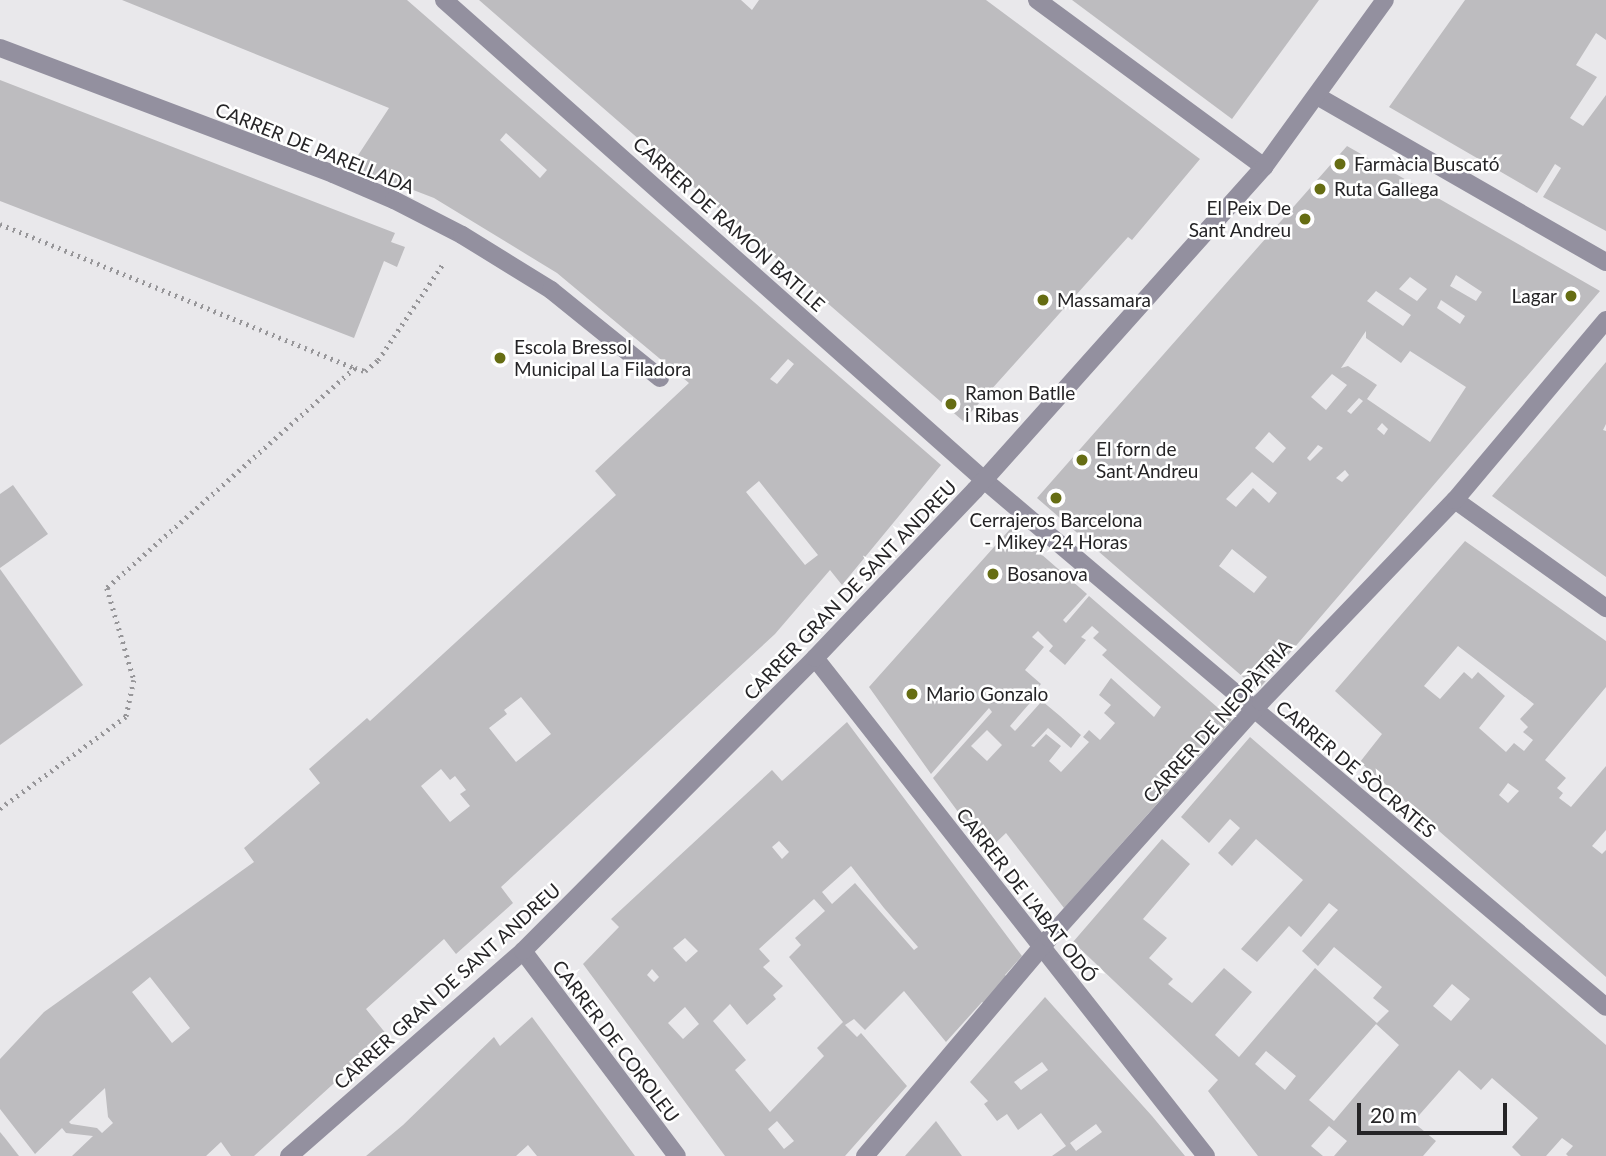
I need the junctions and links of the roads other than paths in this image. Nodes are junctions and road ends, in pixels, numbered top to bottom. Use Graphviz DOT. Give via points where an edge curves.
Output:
graph roads {
  1 [pos="444,0"];
  2 [pos="1037,0"];
  3 [pos="1385,0"];
  4 [pos="0,48"];
  5 [pos="1317,96"];
  6 [pos="1264,167"];
  7 [pos="1606,262"];
  8 [pos="1606,320"];
  9 [pos="660,378"];
  10 [pos="984,480"];
  11 [pos="1455,500"];
  12 [pos="1606,608"];
  13 [pos="815,658"];
  14 [pos="1254,711"];
  15 [pos="1041,948"];
  16 [pos="523,951"];
  17 [pos="1606,1007"];
  18 [pos="289,1156"];
  19 [pos="677,1156"];
  20 [pos="865,1156"];
  21 [pos="1206,1156"];
  1 -- 10 [label="street, CARRER DE RAMON BATLLE"];
  2 -- 6 [label="street"];
  3 -- 5 [label="street, CARRER GRAN DE SANT ANDREU"];
  4 -- 9 [label="street, CARRER DE PARELLADA" via="394,200 551,290"];
  5 -- 6 [label="street, CARRER GRAN DE SANT ANDREU"];
  5 -- 7 [label="street"];
  6 -- 10 [label="street, CARRER GRAN DE SANT ANDREU"];
  8 -- 11 [label="street, CARRER DE NEOPÀTRIA"];
  10 -- 13 [label="street, CARRER GRAN DE SANT ANDREU"];
  10 -- 14 [label="street, CARRER DE SÒCRATES"];
  11 -- 12 [label="street"];
  11 -- 14 [label="street, CARRER DE NEOPÀTRIA"];
  13 -- 15 [label="street, CARRER DE L'ABAT ODÓ"];
  13 -- 16 [label="street, CARRER GRAN DE SANT ANDREU"];
  14 -- 15 [label="street, CARRER DE NEOPÀTRIA"];
  14 -- 17 [label="street, CARRER DE SÒCRATES"];
  15 -- 20 [label="street, CARRER DE NEOPÀTRIA"];
  15 -- 21 [label="street, CARRER DE L'ABAT ODÓ"];
  16 -- 18 [label="street, CARRER GRAN DE SANT ANDREU"];
  16 -- 19 [label="street, CARRER DE COROLEU"];
}
